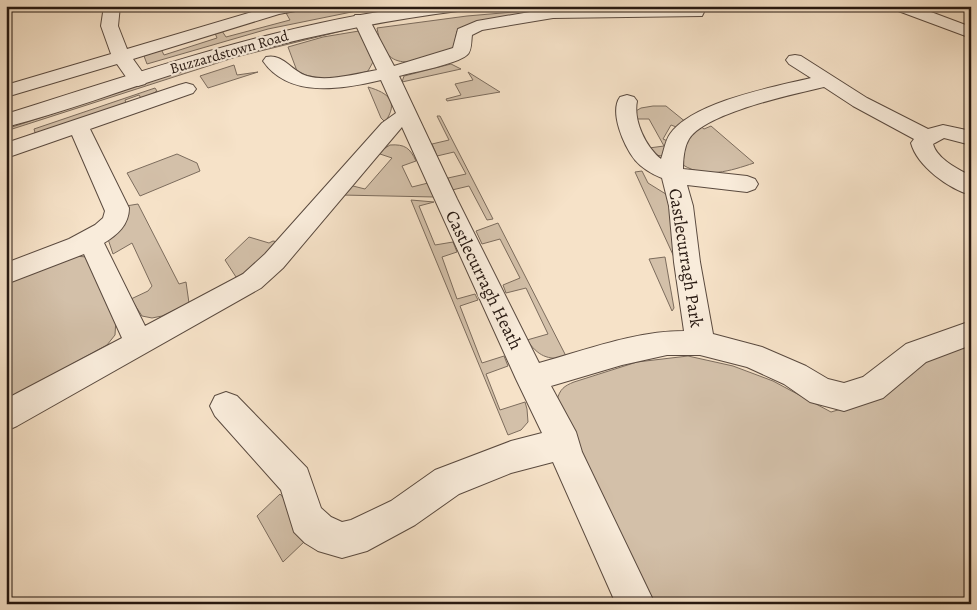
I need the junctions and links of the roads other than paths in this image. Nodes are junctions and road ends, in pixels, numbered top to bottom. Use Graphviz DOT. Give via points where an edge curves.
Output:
graph roads {
  1 [pos="112,6"];
  2 [pos="300,6"];
  3 [pos="458,6"];
  4 [pos="899,6"];
  5 [pos="928,10"];
  6 [pos="696,12"];
  7 [pos="362,20"];
  8 [pos="971,33"];
  9 [pos="122,56"];
  10 [pos="795,60"];
  11 [pos="272,61"];
  12 [pos="387,72"];
  13 [pos="138,80"];
  14 [pos="825,80"];
  15 [pos="186,90"];
  16 [pos="6,92"];
  17 [pos="627,101"];
  18 [pos="407,116"];
  19 [pos="6,121"];
  20 [pos="79,127"];
  21 [pos="927,137"];
  22 [pos="971,138"];
  23 [pos="6,151"];
  24 [pos="672,173"];
  25 [pos="747,184"];
  26 [pos="971,187"];
  27 [pos="90,240"];
  28 [pos="6,274"];
  29 [pos="971,334"];
  30 [pos="138,342"];
  31 [pos="700,343"];
  32 [pos="532,379"];
  33 [pos="226,406"];
  34 [pos="6,416"];
  35 [pos="564,443"];
  36 [pos="636,604"];
  1 -- 9 [label="street" via="108,17 109,30"];
  2 -- 9 [label="street"];
  3 -- 7 [label="street, Buzzardstown Road"];
  4 -- 5 [label="street"];
  5 -- 8 [label="street"];
  6 -- 12 [label="street" via="553,13 477,26 464,33 463,48 457,54"];
  7 -- 12 [label="street, Castlecurragh Heath"];
  7 -- 13 [label="street, Buzzardstown Road" via="245,46"];
  9 -- 13 [label="street"];
  9 -- 16 [label="street"];
  10 -- 14 [label="street"];
  11 -- 12 [label="street" via="296,79 316,83"];
  12 -- 18 [label="street, Castlecurragh Heath"];
  13 -- 19 [label="street, Buzzardstown Road"];
  14 -- 21 [label="street"];
  14 -- 24 [label="street, Castlecurragh Park" via="742,103 692,124 679,137"];
  15 -- 20 [label="street"];
  17 -- 24 [label="street, Castlecurragh Park" via="624,116 643,155"];
  18 -- 30 [label="street" via="389,128 274,261 252,281"];
  18 -- 32 [label="street, Castlecurragh Heath"];
  20 -- 23 [label="street"];
  20 -- 27 [label="street" via="117,210 110,226"];
  21 -- 22 [label="street" via="943,131"];
  21 -- 26 [label="street" via="922,143 931,159"];
  24 -- 25 [label="street, Castlecurragh Park" via="686,178"];
  24 -- 31 [label="street, Castlecurragh Park" via="681,206"];
  27 -- 28 [label="street"];
  27 -- 30 [label="street"];
  29 -- 31 [label="street, Castlecurragh Park" via="916,353 872,388 844,397 821,392 795,375 752,356"];
  30 -- 34 [label="street"];
  31 -- 32 [label="street, Castlecurragh Park" via="667,342"];
  32 -- 35 [label="street, Castlecurragh Heath"];
  33 -- 35 [label="street" via="295,480 307,519 331,538 342,540 354,538 403,512 446,482 511,457"];
  35 -- 36 [label="street, Castlecurragh Heath"];
}
